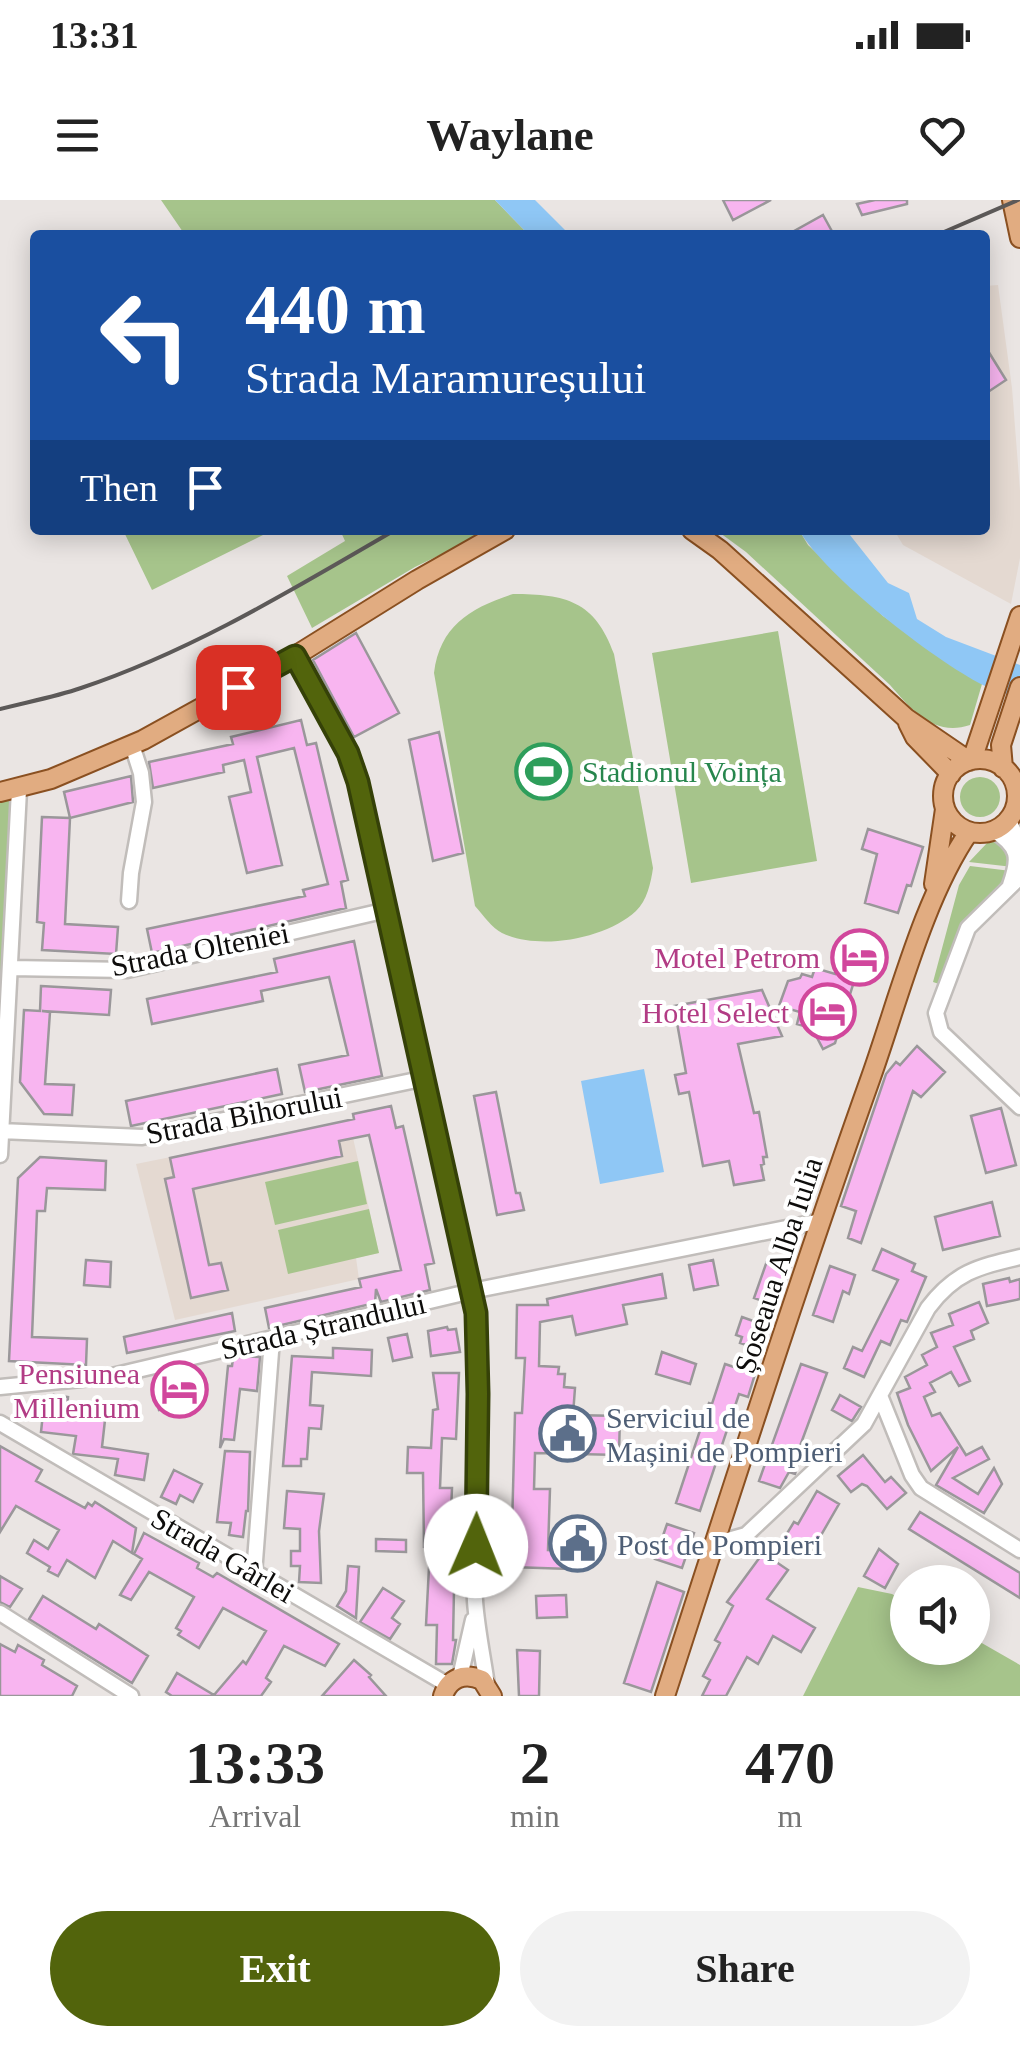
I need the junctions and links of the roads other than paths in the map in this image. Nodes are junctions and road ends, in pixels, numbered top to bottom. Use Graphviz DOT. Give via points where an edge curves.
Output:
graph roads {
  1 [pos="1012,200"];
  2 [pos="1020,238"];
  3 [pos="496,535"];
  4 [pos="699,535"];
  5 [pos="1020,618"];
  6 [pos="295,656"];
  7 [pos="1020,687"];
  8 [pos="906,718"];
  9 [pos="984,728"];
  10 [pos="941,743"];
  11 [pos="132,745"];
  12 [pos="971,760"];
  13 [pos="1003,768"];
  14 [pos="950,774"];
  15 [pos="9,791"];
  16 [pos="945,809"];
  17 [pos="1009,814"];
  18 [pos="969,832"];
  19 [pos="1020,844"];
  20 [pos="1020,877"];
  21 [pos="1008,890"];
  22 [pos="129,901"];
  23 [pos="930,909"];
  24 [pos="387,910"];
  25 [pos="10,968"];
  26 [pos="426,1078"];
  27 [pos="1020,1107"];
  28 [pos="1,1131"];
  29 [pos="0,1155"];
  30 [pos="822,1221"];
  31 [pos="1020,1258"];
  32 [pos="472,1291"];
  33 [pos="272,1339"];
  34 [pos="0,1387"];
  35 [pos="880,1398"];
  36 [pos="0,1423"];
  37 [pos="714,1544"];
  38 [pos="1020,1550"];
  39 [pos="254,1574"];
  40 [pos="475,1604"];
  41 [pos="0,1613"];
  42 [pos="450,1686"];
  43 [pos="490,1690"];
  44 [pos="132,1696"];
  45 [pos="664,1696"];
  1 -- 2 [label="main road"];
  3 -- 6 [label="main road"];
  4 -- 8 [label="main road"];
  5 -- 9 [label="main road"];
  6 -- 11 [label="main road"];
  6 -- 24 [label="street" via="348,753"];
  7 -- 13 [label="main road" via="1000,752"];
  8 -- 10 [label="main road"];
  8 -- 14 [label="main road"];
  9 -- 10 [label="main road" via="959,744"];
  9 -- 12 [label="main road"];
  10 -- 12 [label="main road"];
  11 -- 15 [label="main road"];
  11 -- 22 [label="street" via="144,802"];
  12 -- 13 [label="main road"];
  12 -- 14 [label="main road"];
  13 -- 17 [label="main road" via="1014,783"];
  14 -- 16 [label="main road"];
  15 -- 25 [label="street"];
  16 -- 18 [label="main road"];
  16 -- 23 [label="main road, Șoseaua Alba Iulia"];
  17 -- 18 [label="main road"];
  17 -- 19 [label="street"];
  17 -- 21 [label="street" via="1018,866"];
  18 -- 23 [label="main road, Șoseaua Alba Iulia"];
  20 -- 21 [label="street"];
  21 -- 27 [label="street" via="968,928 936,1024"];
  23 -- 30 [label="main road, Șoseaua Alba Iulia"];
  24 -- 25 [label="street, Strada Olteniei" via="127,970"];
  24 -- 26 [label="street"];
  25 -- 28 [label="street"];
  26 -- 28 [label="street, Strada Bihorului" via="142,1137"];
  26 -- 32 [label="street"];
  28 -- 29 [label="street"];
  30 -- 32 [label="street, Strada Ștrandului"];
  30 -- 37 [label="main road, Șoseaua Alba Iulia"];
  31 -- 35 [label="street" via="974,1269 940,1291"];
  32 -- 33 [label="street, Strada Ștrandului"];
  32 -- 40 [label="street" via="478,1333"];
  33 -- 34 [label="street, Strada Ștrandului" via="112,1376"];
  33 -- 39 [label="street"];
  35 -- 37 [label="street" via="864,1424 746,1535"];
  35 -- 38 [label="street" via="921,1488"];
  36 -- 39 [label="street, Strada Gârlei"];
  37 -- 45 [label="main road, Șoseaua Alba Iulia"];
  39 -- 42 [label="street, Strada Gârlei"];
  40 -- 42 [label="street"];
  40 -- 43 [label="street"];
  41 -- 44 [label="street"];
  42 -- 43 [label="main road" via="475,1677"];
}
